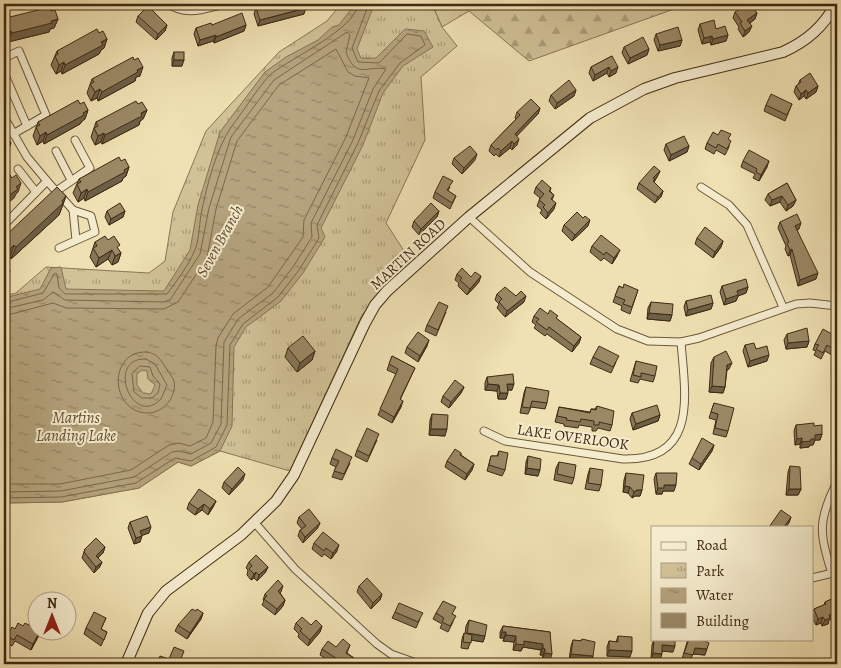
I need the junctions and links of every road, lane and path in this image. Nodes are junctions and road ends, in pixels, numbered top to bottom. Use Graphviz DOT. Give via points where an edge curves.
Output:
graph roads {
  1 [pos="169,4"];
  2 [pos="224,4"];
  3 [pos="836,4"];
  4 [pos="4,58"];
  5 [pos="4,73"];
  6 [pos="4,117"];
  7 [pos="27,126"];
  8 [pos="13,134"];
  9 [pos="75,140"];
  10 [pos="56,151"];
  11 [pos="18,169"];
  12 [pos="71,180"];
  13 [pos="47,181"];
  14 [pos="701,187"];
  15 [pos="58,190"];
  16 [pos="36,192"];
  17 [pos="73,210"];
  18 [pos="469,217"];
  19 [pos="4,226"];
  20 [pos="76,240"];
  21 [pos="59,248"];
  22 [pos="837,306"];
  23 [pos="783,308"];
  24 [pos="681,342"];
  25 [pos="484,431"];
  26 [pos="836,484"];
  27 [pos="255,523"];
  28 [pos="835,572"];
  29 [pos="814,577"];
  30 [pos="126,664"];
  31 [pos="419,664"];
  1 -- 2 [label="street" via="190,12"];
  3 -- 18 [label="street, MARTIN ROAD" via="813,35 782,52 675,78 614,103 564,137"];
  4 -- 7 [label="street" via="19,51 46,114"];
  5 -- 7 [label="street"];
  6 -- 8 [label="street"];
  7 -- 8 [label="street"];
  8 -- 13 [label="street"];
  9 -- 12 [label="street" via="90,168"];
  10 -- 12 [label="street"];
  11 -- 16 [label="street"];
  12 -- 15 [label="street"];
  13 -- 15 [label="street"];
  13 -- 16 [label="street"];
  14 -- 23 [label="street" via="729,205 747,225"];
  15 -- 17 [label="street"];
  16 -- 19 [label="street"];
  17 -- 20 [label="street"];
  17 -- 20 [label="street" via="91,216 95,232"];
  18 -- 24 [label="street" via="518,263 618,329 648,341"];
  18 -- 27 [label="street, MARTIN ROAD" via="375,305 294,476"];
  20 -- 21 [label="street"];
  22 -- 23 [label="street" via="810,302"];
  23 -- 24 [label="street"];
  24 -- 25 [label="street, LAKE OVERLOOK" via="685,418 673,441 653,456 623,459 505,441"];
  26 -- 28 [label="street" via="825,507 821,526 823,545"];
  27 -- 30 [label="street, MARTIN ROAD" via="166,590 148,613"];
  27 -- 31 [label="street" via="301,575 377,644 391,654"];
  28 -- 29 [label="street"];
}
